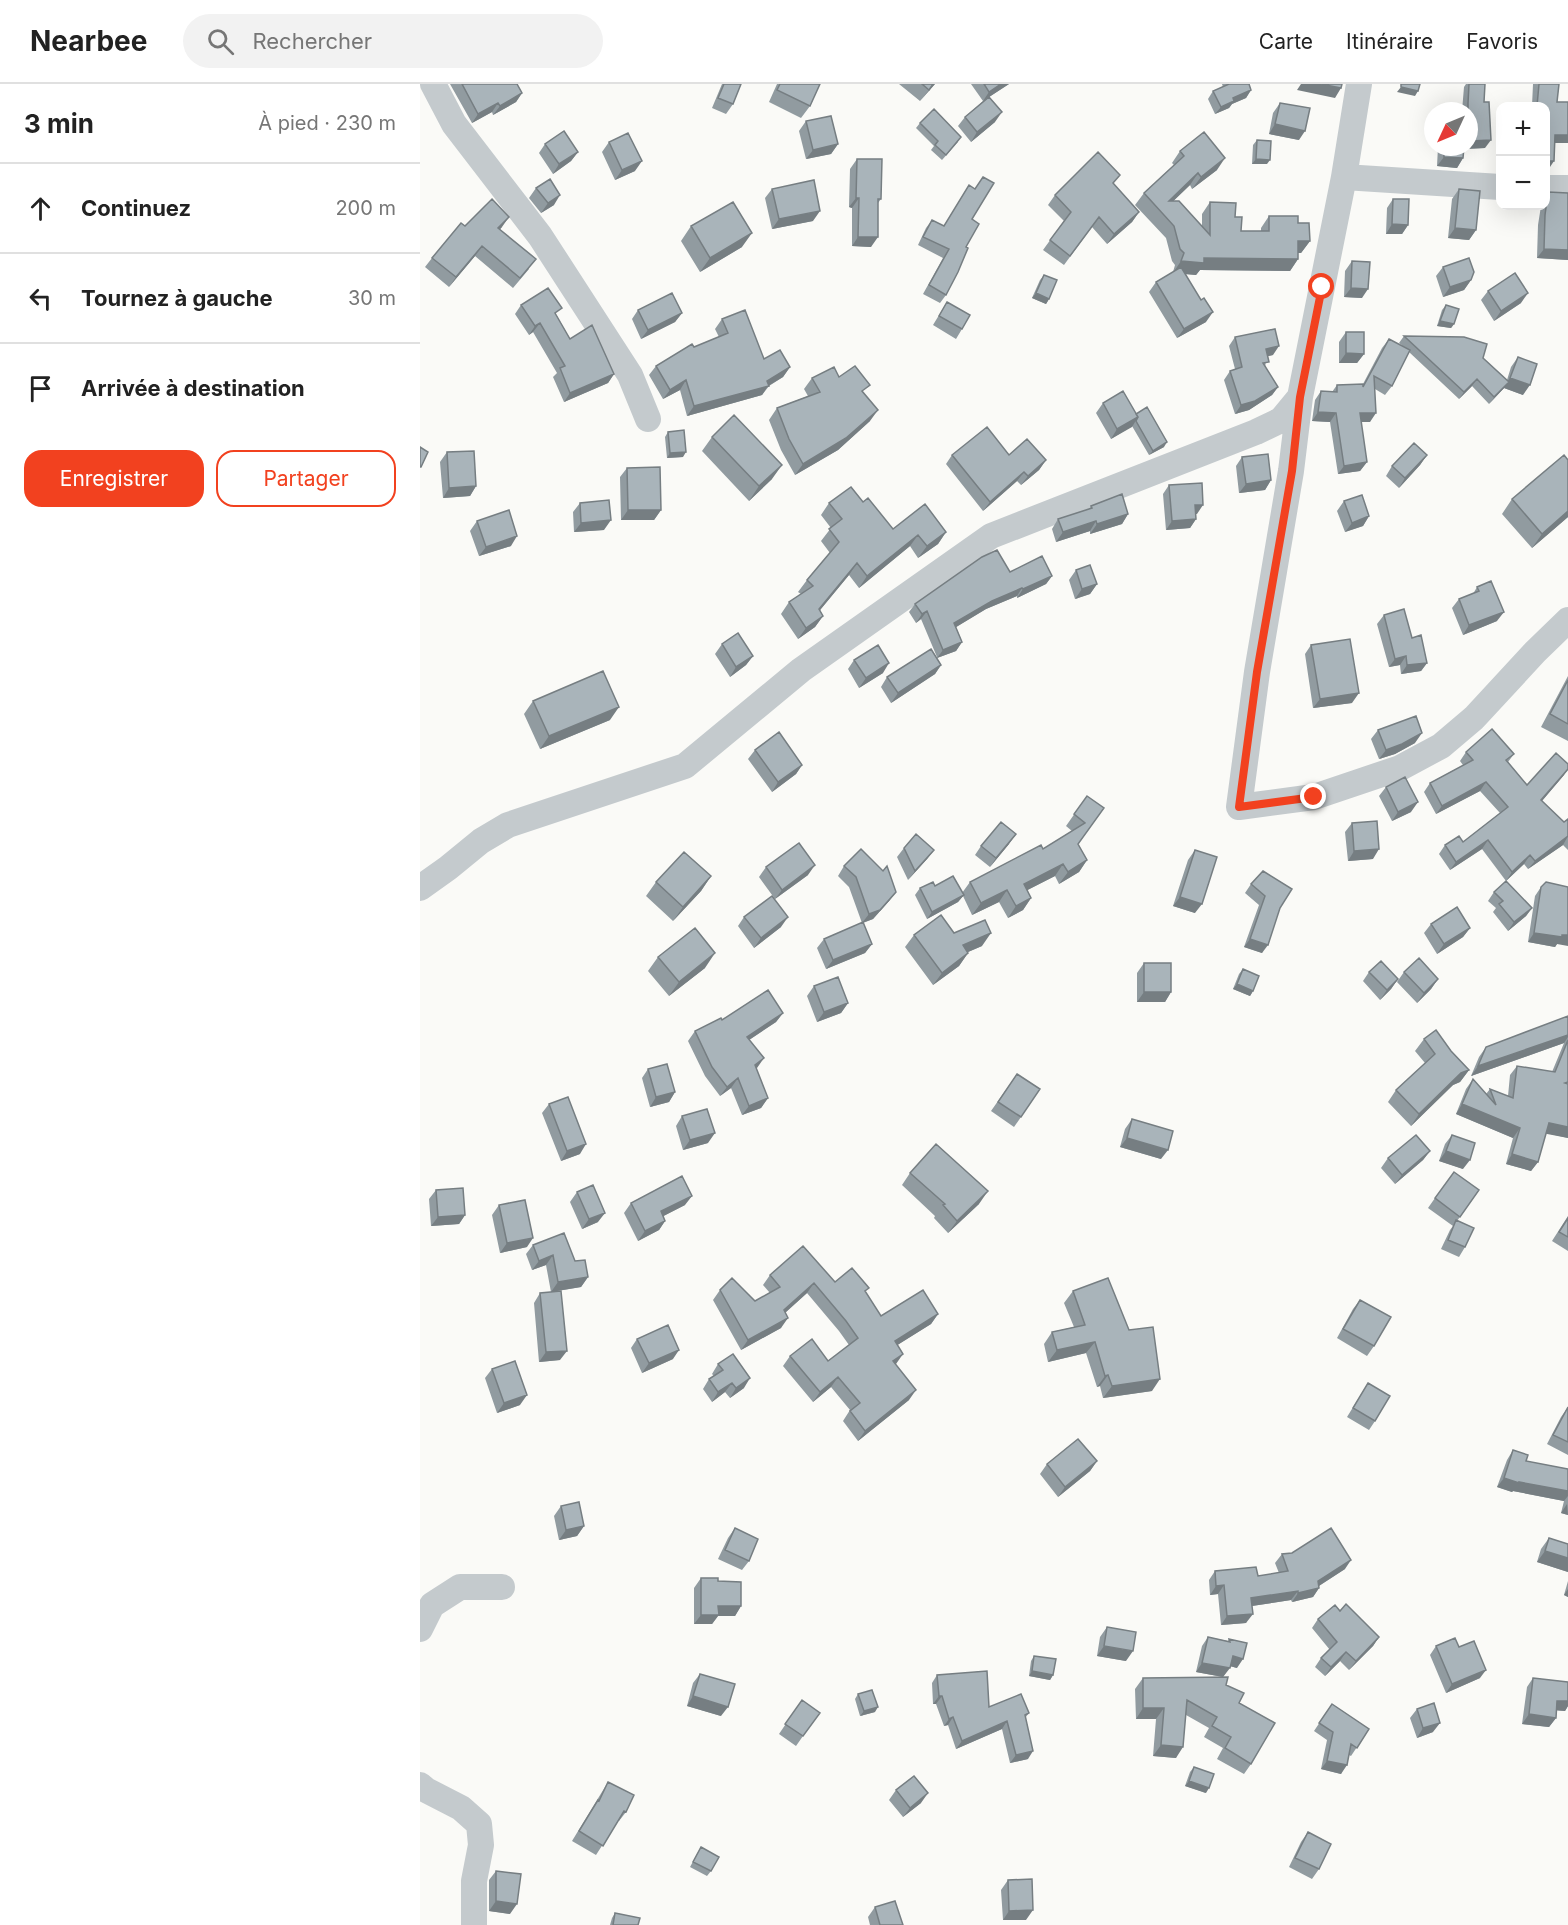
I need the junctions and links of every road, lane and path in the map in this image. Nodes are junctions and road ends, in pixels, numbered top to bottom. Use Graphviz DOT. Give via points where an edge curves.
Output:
graph roads {
  1 [pos="433,84"];
  2 [pos="1359,84"];
  3 [pos="1344,177"];
  4 [pos="1496,187"];
  5 [pos="1550,188"];
  6 [pos="1568,188"];
  7 [pos="1300,397"];
  8 [pos="648,419"];
  9 [pos="1568,620"];
  10 [pos="420,888"];
  11 [pos="502,1587"];
  12 [pos="420,1629"];
  13 [pos="420,1785"];
  14 [pos="474,1925"];
  1 -- 8 [label="street" via="454,124 540,236 630,375"];
  2 -- 3 [label="street"];
  3 -- 4 [label="street"];
  3 -- 7 [label="street"];
  5 -- 6 [label="street"];
  7 -- 9 [label="street" via="1239,807 1314,797 1400,768 1441,746 1474,718"];
  7 -- 10 [label="street" via="1281,420 1256,432 991,536 801,670 685,765 508,825 480,841"];
  11 -- 12 [label="street" via="460,1587 432,1605"];
  13 -- 14 [label="street" via="461,1808 479,1824 481,1845 474,1881"];
}
